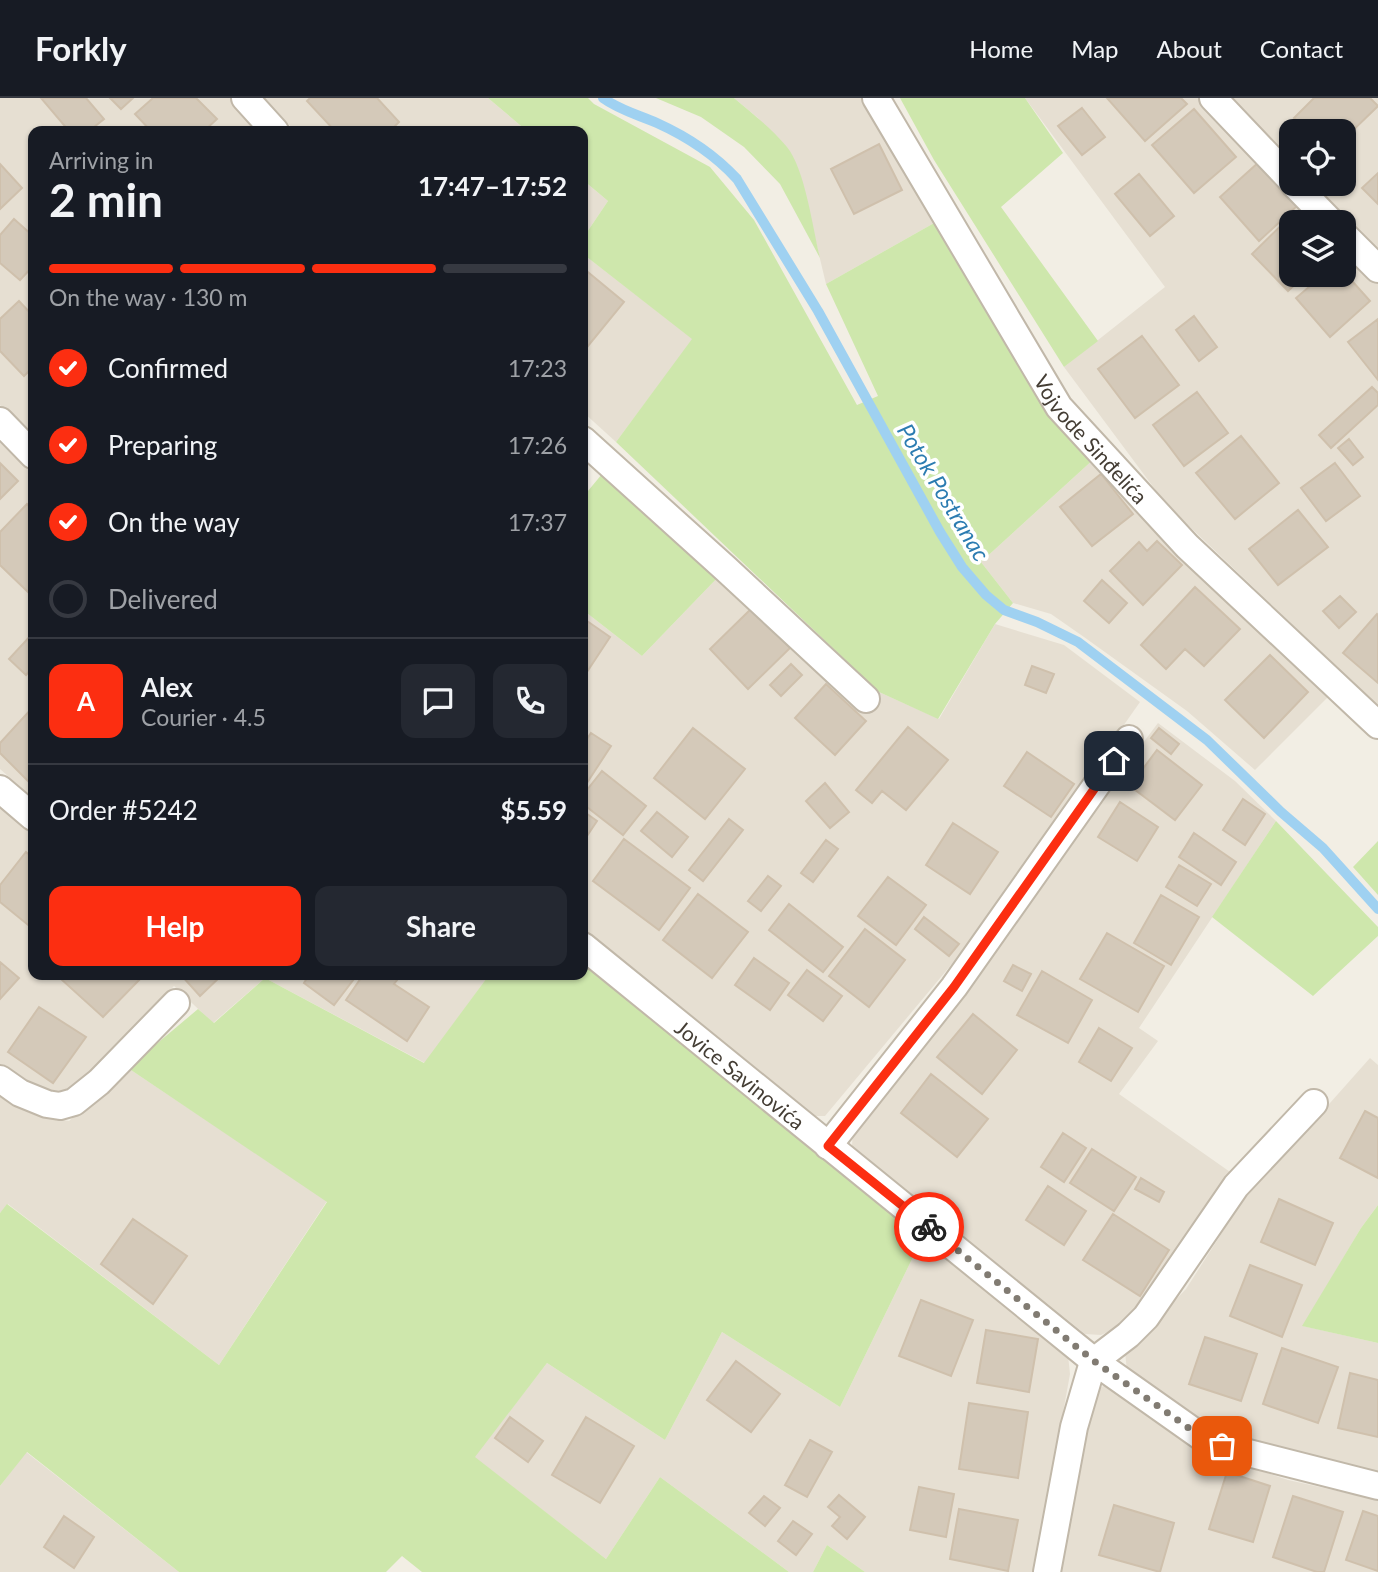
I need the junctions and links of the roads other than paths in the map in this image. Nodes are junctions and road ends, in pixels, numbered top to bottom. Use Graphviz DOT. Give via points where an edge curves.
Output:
graph roads {
  1 [pos="245,98"];
  2 [pos="876,98"];
  3 [pos="1213,98"];
  4 [pos="270,126"];
  5 [pos="1279,167"];
  6 [pos="1306,196"];
  7 [pos="1320,210"];
  8 [pos="1356,247"];
  9 [pos="1378,269"];
  10 [pos="0,421"];
  11 [pos="588,445"];
  12 [pos="28,450"];
  13 [pos="866,699"];
  14 [pos="1378,725"];
  15 [pos="1129,738"];
  16 [pos="0,789"];
  17 [pos="28,813"];
  18 [pos="588,950"];
  19 [pos="176,1003"];
  20 [pos="0,1079"];
  21 [pos="1314,1103"];
  22 [pos="828,1146"];
  23 [pos="1094,1361"];
  24 [pos="1378,1486"];
  25 [pos="1047,1572"];
  1 -- 4 [label="street"];
  2 -- 14 [label="street, Vojvode Sinđelića" via="1059,407 1187,547"];
  3 -- 5 [label="street"];
  6 -- 7 [label="street"];
  8 -- 9 [label="street"];
  10 -- 12 [label="street"];
  11 -- 13 [label="street"];
  15 -- 22 [label="street" via="954,987"];
  16 -- 17 [label="street"];
  18 -- 22 [label="street, Jovice Savinovića"];
  19 -- 20 [label="street" via="74,1102 47,1104"];
  21 -- 23 [label="street" via="1236,1186 1146,1317"];
  22 -- 23 [label="street, Jovice Savinovića"];
  23 -- 24 [label="street, Jovice Savinovića" via="1203,1438"];
  23 -- 25 [label="street" via="1074,1427"];
}
